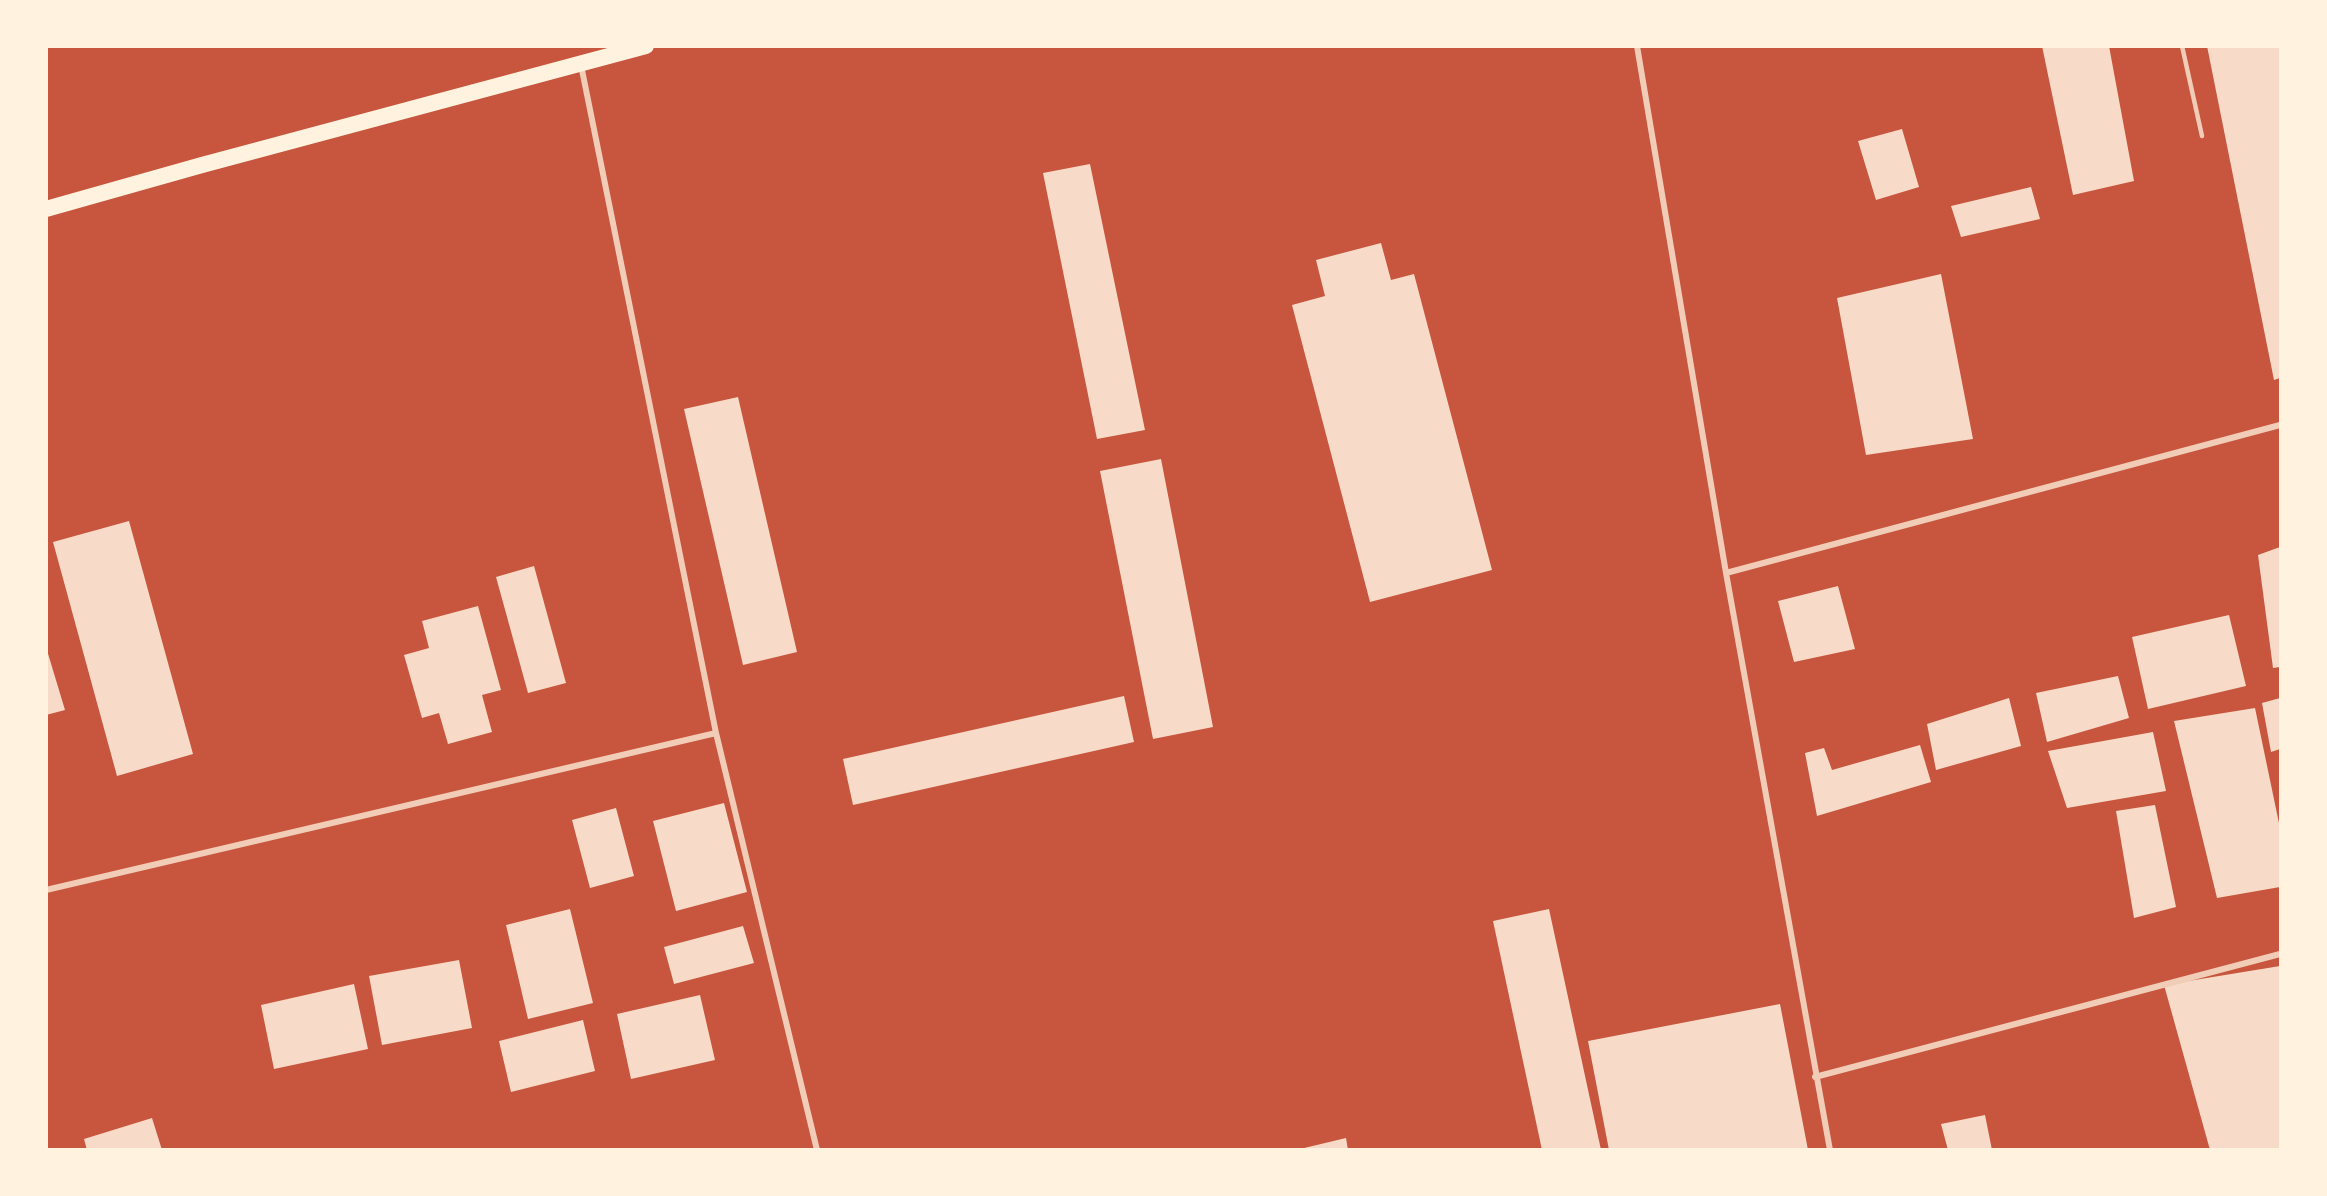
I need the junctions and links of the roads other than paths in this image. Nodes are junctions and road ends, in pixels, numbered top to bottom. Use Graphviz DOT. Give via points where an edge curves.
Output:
graph roads {
  1 [pos="646,46"];
  2 [pos="1637,46"];
  3 [pos="2182,46"];
  4 [pos="581,65"];
  5 [pos="2202,136"];
  6 [pos="46,209"];
  7 [pos="2280,425"];
  8 [pos="1726,573"];
  9 [pos="716,733"];
  10 [pos="46,890"];
  11 [pos="2280,954"];
  12 [pos="1815,1077"];
  13 [pos="817,1149"];
  14 [pos="1830,1149"];
  1 -- 4 [label="highway"];
  2 -- 8 [label="street"];
  3 -- 5 [label="lane"];
  4 -- 6 [label="highway"];
  4 -- 9 [label="street"];
  7 -- 8 [label="street"];
  8 -- 12 [label="street"];
  9 -- 10 [label="street"];
  9 -- 13 [label="street"];
  11 -- 12 [label="street"];
  12 -- 14 [label="street"];
}
